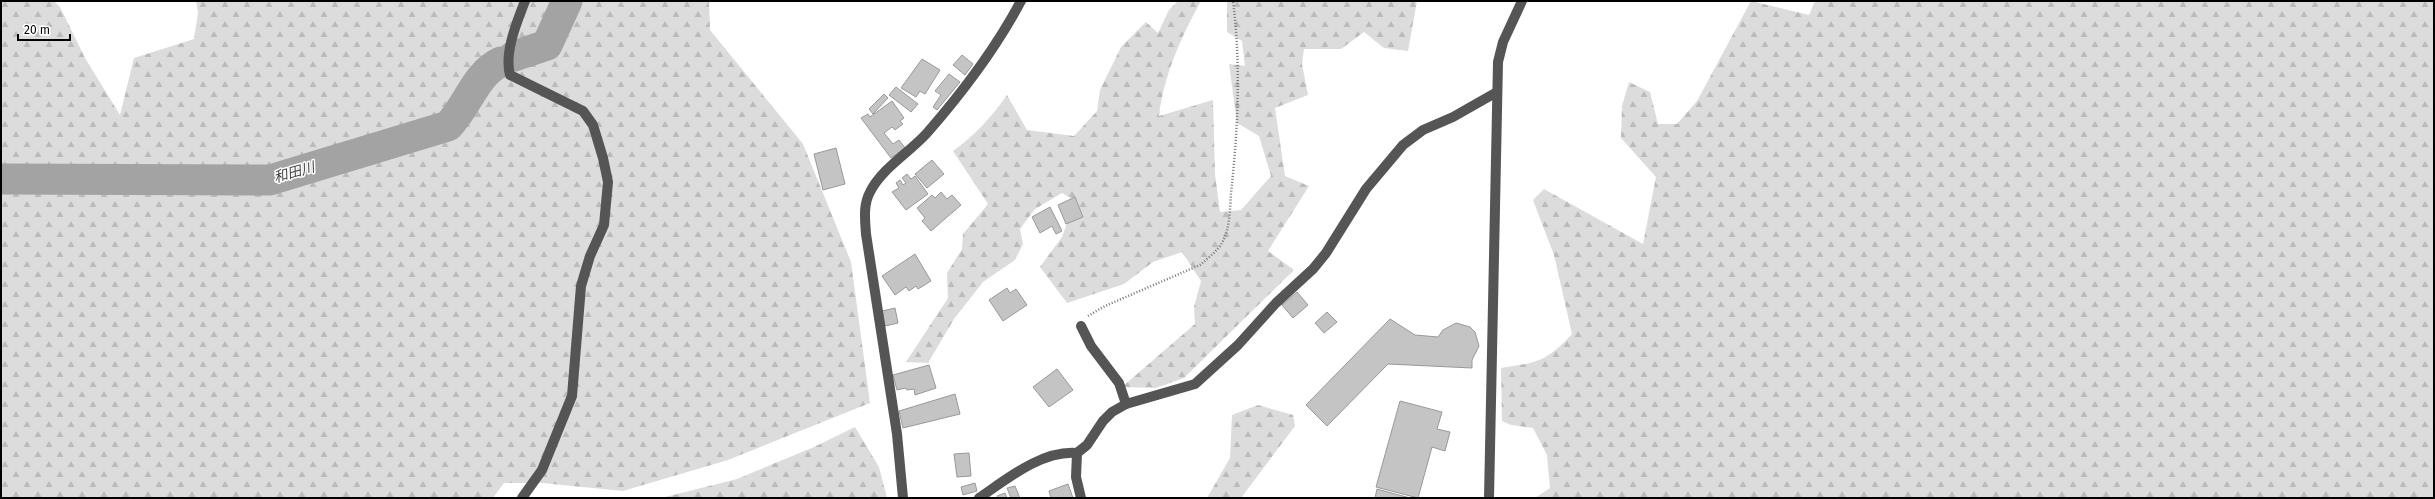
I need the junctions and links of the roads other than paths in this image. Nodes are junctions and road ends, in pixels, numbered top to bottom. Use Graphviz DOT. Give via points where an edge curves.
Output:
graph roads {
  1 [pos="525,1"];
  2 [pos="1021,1"];
  3 [pos="1522,1"];
  4 [pos="1497,92"];
  5 [pos="1081,326"];
  6 [pos="1126,404"];
  7 [pos="1077,453"];
  8 [pos="522,498"];
  9 [pos="903,498"];
  10 [pos="980,498"];
  11 [pos="1081,498"];
  12 [pos="1489,498"];
  1 -- 8 [label="street" via="515,28 507,66 510,75 583,111 593,125 608,182 604,225 590,256 581,286 572,396 542,470"];
  2 -- 9 [label="street" via="981,64 926,134 878,179 865,206 866,234 897,434"];
  3 -- 4 [label="street" via="1503,42 1498,62"];
  4 -- 6 [label="street" via="1453,117 1423,130 1403,144 1366,189 1326,253 1238,346 1195,384"];
  4 -- 12 [label="street"];
  5 -- 6 [label="street" via="1091,346 1119,383"];
  6 -- 7 [label="street" via="1112,412 1088,445"];
  7 -- 10 [label="street" via="1066,452 1048,457 1008,478"];
  7 -- 11 [label="street" via="1076,477"];
}
